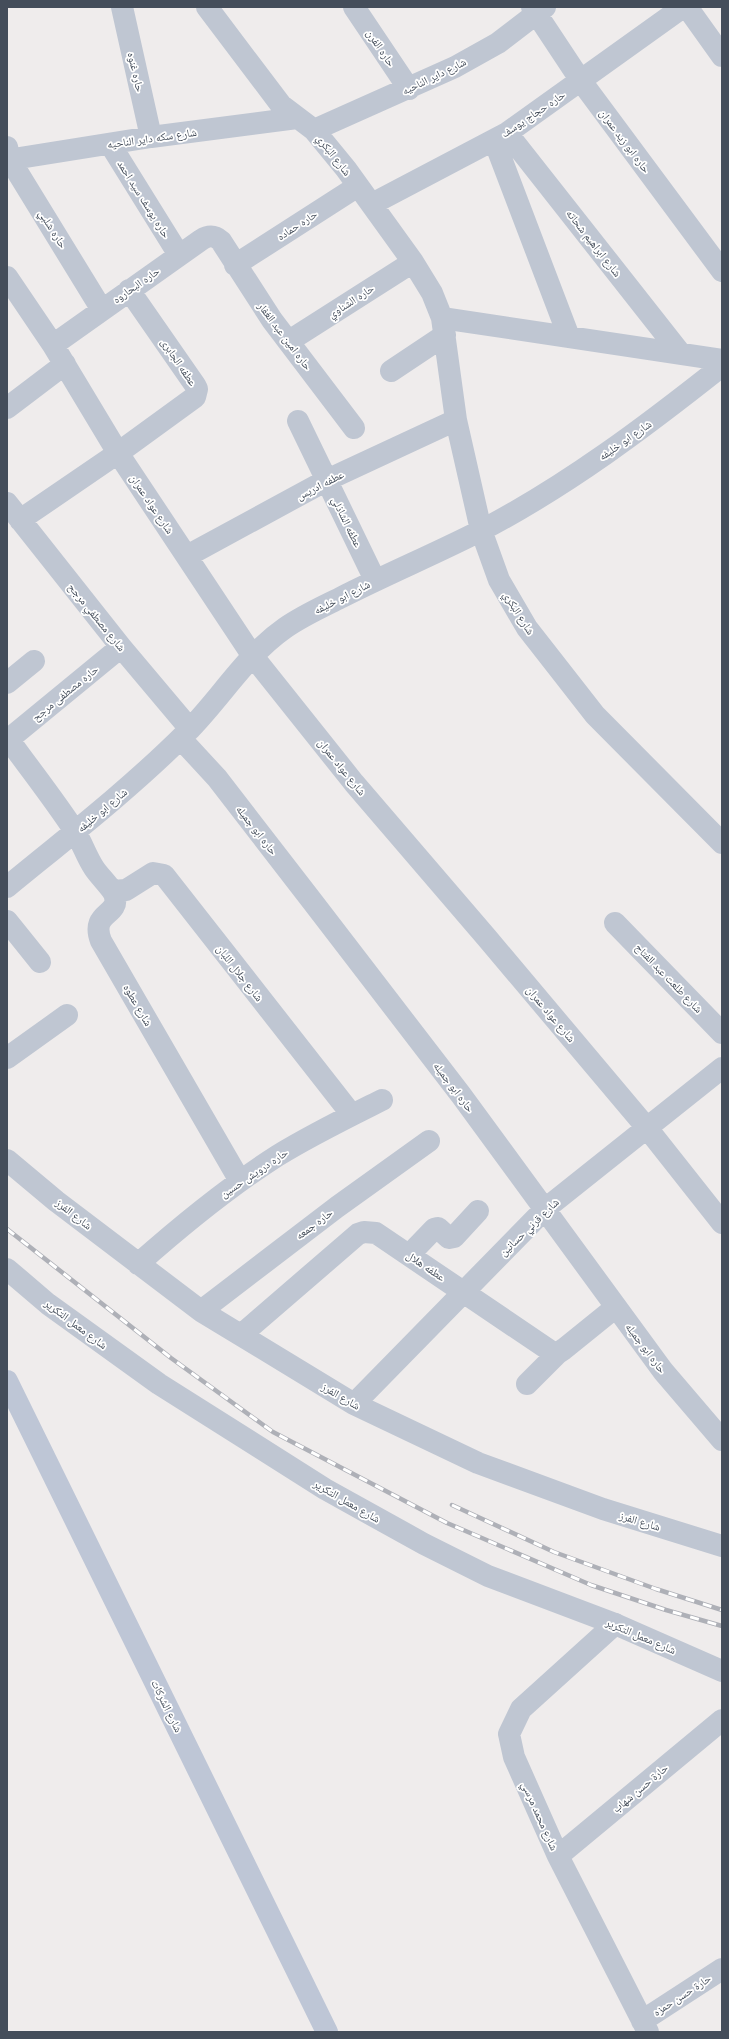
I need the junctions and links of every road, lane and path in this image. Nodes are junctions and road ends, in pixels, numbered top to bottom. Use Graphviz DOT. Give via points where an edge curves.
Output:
graph roads {
  1 [pos="122,7"];
  2 [pos="207,7"];
  3 [pos="354,7"];
  4 [pos="683,7"];
  5 [pos="687,7"];
  6 [pos="538,9"];
  7 [pos="722,56"];
  8 [pos="581,81"];
  9 [pos="409,89"];
  10 [pos="305,124"];
  11 [pos="151,136"];
  12 [pos="500,136"];
  13 [pos="110,144"];
  14 [pos="8,156"];
  15 [pos="358,186"];
  16 [pos="372,204"];
  17 [pos="221,241"];
  18 [pos="179,255"];
  19 [pos="413,262"];
  20 [pos="235,265"];
  21 [pos="722,272"];
  22 [pos="7,277"];
  23 [pos="129,290"];
  24 [pos="102,310"];
  25 [pos="443,326"];
  26 [pos="569,337"];
  27 [pos="289,341"];
  28 [pos="53,345"];
  29 [pos="681,354"];
  30 [pos="722,360"];
  31 [pos="65,364"];
  32 [pos="722,366"];
  33 [pos="391,371"];
  34 [pos="7,408"];
  35 [pos="456,420"];
  36 [pos="298,421"];
  37 [pos="354,428"];
  38 [pos="118,453"];
  39 [pos="327,480"];
  40 [pos="7,503"];
  41 [pos="20,520"];
  42 [pos="481,530"];
  43 [pos="187,556"];
  44 [pos="375,580"];
  45 [pos="121,647"];
  46 [pos="252,655"];
  47 [pos="34,662"];
  48 [pos="7,683"];
  49 [pos="185,734"];
  50 [pos="9,743"];
  51 [pos="75,831"];
  52 [pos="722,843"];
  53 [pos="7,887"];
  54 [pos="113,891"];
  55 [pos="7,921"];
  56 [pos="615,923"];
  57 [pos="40,962"];
  58 [pos="67,1015"];
  59 [pos="722,1033"];
  60 [pos="7,1058"];
  61 [pos="722,1068"];
  62 [pos="382,1100"];
  63 [pos="352,1115"];
  64 [pos="647,1128"];
  65 [pos="429,1141"];
  66 [pos="7,1160"];
  67 [pos="240,1181"];
  68 [pos="545,1209"];
  69 [pos="478,1211"];
  70 [pos="722,1223"];
  71 [pos="409,1255"];
  72 [pos="138,1264"];
  73 [pos="7,1269"];
  74 [pos="464,1292"];
  75 [pos="616,1307"];
  76 [pos="201,1311"];
  77 [pos="241,1335"];
  78 [pos="558,1353"];
  79 [pos="7,1381"];
  80 [pos="527,1384"];
  81 [pos="354,1404"];
  82 [pos="722,1440"];
  83 [pos="722,1546"];
  84 [pos="615,1624"];
  85 [pos="722,1671"];
  86 [pos="722,1720"];
  87 [pos="558,1856"];
  88 [pos="722,1969"];
  89 [pos="645,2027"];
  90 [pos="327,2032"];
  1 -- 11 [label="street, حاره غنوه"];
  2 -- 10 [label="street, شارع البكري" via="269,91 281,105"];
  3 -- 9 [label="street, حاره الفرن"];
  4 -- 8 [label="street, حاره حجاج يوسف"];
  5 -- 7 [label="street"];
  6 -- 8 [label="street, حاره ابو زيد عمران"];
  6 -- 9 [label="street, شارع داير الناحيه" via="498,43 455,68"];
  8 -- 12 [label="street, حاره حجاج يوسف"];
  8 -- 21 [label="street, حاره ابو زيد عمران"];
  9 -- 10 [label="street, شارع داير الناحيه"];
  10 -- 11 [label="street, شارع سكه داير الناحيه"];
  10 -- 15 [label="street, شارع البكري"];
  11 -- 13 [label="street, شارع سكه داير الناحيه"];
  12 -- 16 [label="street, حاره حجاج يوسف"];
  12 -- 26 [label="street"];
  12 -- 29 [label="street, شارع ابراهيم شحاته"];
  13 -- 14 [label="street, شارع سكه داير الناحيه"];
  13 -- 18 [label="street, حاره يوسف سيد احمد"];
  14 -- 24 [label="street, حاره شلبي"];
  15 -- 16 [label="street, شارع البكري"];
  15 -- 20 [label="street, حاره حماده"];
  16 -- 19 [label="street, شارع البكري"];
  17 -- 18 [label="street, حاره البحاروه" via="215,236 207,236"];
  17 -- 20 [label="street, حاره امين عبد الغفار"];
  18 -- 23 [label="street, حاره البحاروه"];
  19 -- 25 [label="street, شارع البكري" via="432,293"];
  19 -- 27 [label="street, حاره الشناوي"];
  20 -- 27 [label="street, حاره امين عبد الغفار"];
  22 -- 28 [label="street, شارع عواد عمران"];
  23 -- 24 [label="street, حاره البحاروه"];
  23 -- 38 [label="street, عطفه الجابرى" via="198,389 192,401"];
  24 -- 28 [label="street, حاره البحاروه"];
  25 -- 26 [label="street"];
  25 -- 33 [label="street"];
  25 -- 35 [label="street, شارع البكري"];
  26 -- 29 [label="street"];
  27 -- 37 [label="street, حاره امين عبد الغفار"];
  28 -- 31 [label="street, شارع عواد عمران"];
  29 -- 30 [label="street"];
  31 -- 34 [label="street"];
  31 -- 38 [label="street, شارع عواد عمران"];
  32 -- 42 [label="street, شارع ابو خليفه" via="645,427 565,483"];
  35 -- 39 [label="street, عطفه ادريس"];
  35 -- 42 [label="street, شارع البكري"];
  36 -- 39 [label="street, عطفه الشاذلي"];
  38 -- 41 [label="street"];
  38 -- 43 [label="street, شارع عواد عمران"];
  39 -- 43 [label="street, عطفه ادريس"];
  39 -- 44 [label="street, عطفه الشاذلي"];
  40 -- 41 [label="street, شارع مصطفي مرجح"];
  41 -- 45 [label="street, شارع مصطفي مرجح"];
  42 -- 44 [label="street, شارع ابو خليفه"];
  42 -- 52 [label="street, شارع البكري" via="499,580 527,628 567,680 595,715"];
  43 -- 46 [label="street, شارع عواد عمران"];
  44 -- 46 [label="street, شارع ابو خليفه" via="300,619"];
  45 -- 49 [label="street, شارع مصطفي مرجح"];
  45 -- 50 [label="street, حاره مصطفى مرجح"];
  46 -- 49 [label="street, شارع ابو خليفه"];
  46 -- 64 [label="street, شارع عواد عمران" via="354,783"];
  47 -- 48 [label="street"];
  49 -- 51 [label="street, شارع ابو خليفه" via="127,789"];
  49 -- 68 [label="street, حاره ابو جميله"];
  50 -- 51 [label="street"];
  51 -- 53 [label="street, شارع ابو خليفه"];
  51 -- 54 [label="street" via="93,866 104,883"];
  54 -- 63 [label="street, شارع جلال اللبان" via="126,890 153,873 164,874"];
  54 -- 67 [label="street, شارع عطوه" via="116,898 114,907 100,920 97,931 100,941"];
  55 -- 57 [label="street"];
  56 -- 59 [label="street, شارع طلعت عبد الفتاح"];
  58 -- 60 [label="street"];
  61 -- 64 [label="street, شارع قرني حسانين"];
  62 -- 63 [label="street, حاره درويش حسين"];
  63 -- 67 [label="street, حاره درويش حسين" via="284,1152"];
  64 -- 68 [label="street, شارع قرني حسانين"];
  64 -- 70 [label="street, شارع عواد عمران"];
  65 -- 76 [label="street, حاره جمعه" via="330,1211"];
  66 -- 72 [label="street, شارع الفرز"];
  67 -- 72 [label="street, حاره درويش حسين"];
  68 -- 74 [label="street, شارع قرني حسانين"];
  68 -- 75 [label="street, حاره ابو جميله"];
  69 -- 71 [label="street" via="454,1237 449,1238 438,1228 434,1229"];
  71 -- 74 [label="street, عطفه هلال"];
  71 -- 77 [label="street, عطفه هلال" via="376,1233 358,1234"];
  72 -- 76 [label="street, شارع الفرز"];
  73 -- 84 [label="street, شارع معمل التكرير" via="48,1304 128,1362 325,1489 488,1576"];
  74 -- 78 [label="street, عطفه هلال" via="552,1352"];
  74 -- 81 [label="street, شارع قرني حسانين"];
  75 -- 78 [label="street"];
  75 -- 82 [label="street, حاره ابو جميله" via="663,1371"];
  76 -- 77 [label="street, شارع الفرز"];
  77 -- 81 [label="street, شارع الفرز"];
  78 -- 80 [label="street"];
  79 -- 90 [label="main road, شارع الشركات"];
  81 -- 83 [label="street, شارع الفرز" via="478,1463 603,1509"];
  84 -- 85 [label="street, شارع معمل التكرير"];
  84 -- 87 [label="street, شارع محمد مرسي" via="521,1708 509,1734 514,1757"];
  86 -- 87 [label="street, حارة حسن شهاب"];
  87 -- 89 [label="street, شارع محمد مرسي"];
  88 -- 89 [label="street, حارة حسن حمزه"];
}
